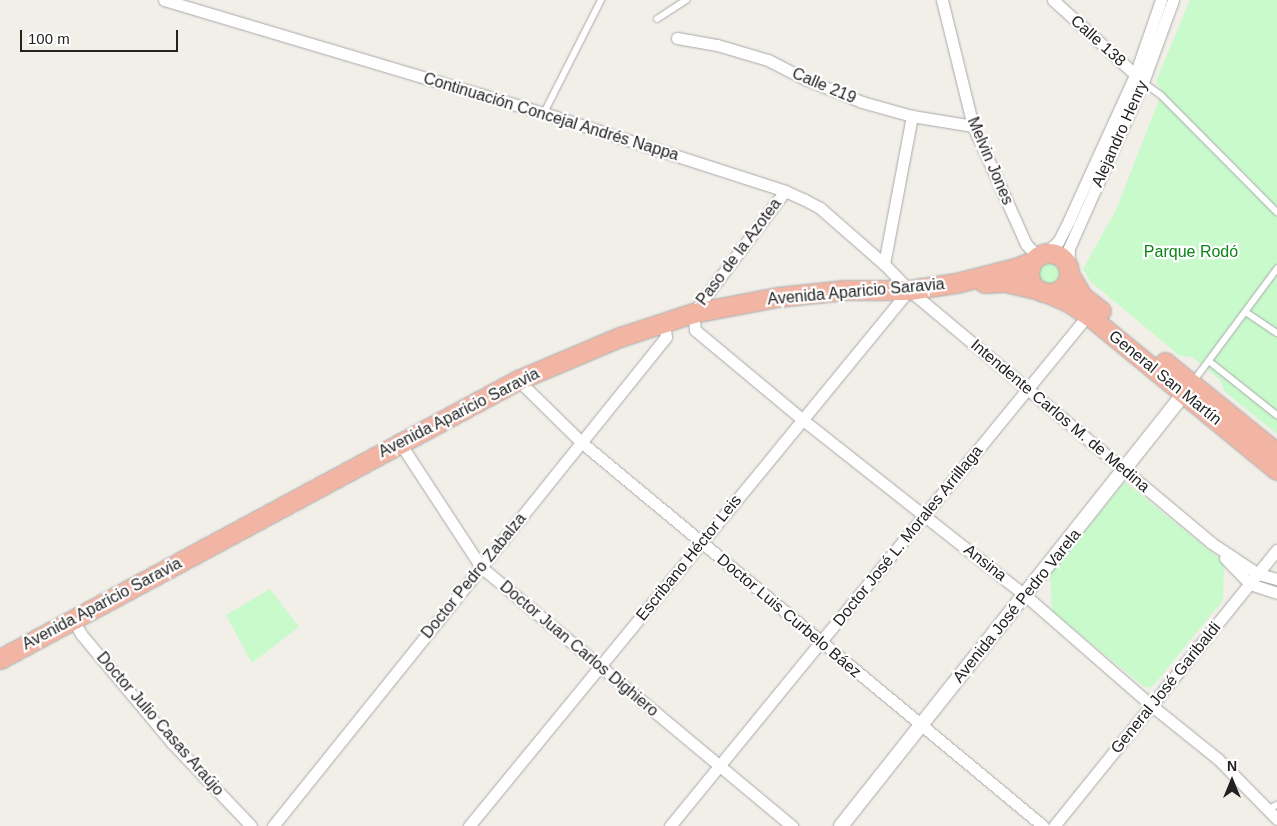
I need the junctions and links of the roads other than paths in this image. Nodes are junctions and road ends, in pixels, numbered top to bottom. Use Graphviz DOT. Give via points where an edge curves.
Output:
graph roads {
  1 [pos="164,0"];
  2 [pos="601,0"];
  3 [pos="686,0"];
  4 [pos="942,0"];
  5 [pos="1053,0"];
  6 [pos="1161,0"];
  7 [pos="1173,0"];
  8 [pos="657,19"];
  9 [pos="677,38"];
  10 [pos="1139,78"];
  11 [pos="544,113"];
  12 [pos="912,116"];
  13 [pos="973,126"];
  14 [pos="785,191"];
  15 [pos="1277,212"];
  16 [pos="1038,257"];
  17 [pos="884,264"];
  18 [pos="1277,269"];
  19 [pos="1068,271"];
  20 [pos="956,283"];
  21 [pos="909,290"];
  22 [pos="1042,291"];
  23 [pos="1246,312"];
  24 [pos="693,313"];
  25 [pos="1088,315"];
  26 [pos="664,322"];
  27 [pos="1277,333"];
  28 [pos="1209,361"];
  29 [pos="518,380"];
  30 [pos="1028,389"];
  31 [pos="1188,389"];
  32 [pos="1277,415"];
  33 [pos="802,420"];
  34 [pos="581,442"];
  35 [pos="400,443"];
  36 [pos="1277,453"];
  37 [pos="1277,470"];
  38 [pos="1125,471"];
  39 [pos="924,515"];
  40 [pos="1210,542"];
  41 [pos="701,543"];
  42 [pos="1277,550"];
  43 [pos="481,568"];
  44 [pos="1258,574"];
  45 [pos="1277,579"];
  46 [pos="1250,584"];
  47 [pos="1277,593"];
  48 [pos="1026,596"];
  49 [pos="73,620"];
  50 [pos="821,643"];
  51 [pos="0,658"];
  52 [pos="600,666"];
  53 [pos="1152,706"];
  54 [pos="922,725"];
  55 [pos="719,765"];
  56 [pos="1273,807"];
  57 [pos="1277,819"];
  58 [pos="251,826"];
  59 [pos="273,826"];
  60 [pos="469,826"];
  61 [pos="670,826"];
  62 [pos="792,826"];
  63 [pos="841,826"];
  64 [pos="1043,826"];
  65 [pos="1054,826"];
  1 -- 11 [label="street, Continuación Concejal Andrés Nappa"];
  2 -- 11 [label="lane"];
  3 -- 8 [label="lane"];
  4 -- 13 [label="street, Melvin Jones"];
  5 -- 10 [label="street, Calle 138"];
  6 -- 10 [label="street, Alejandro Henry"];
  7 -- 10 [label="street, Alejandro Henry"];
  9 -- 12 [label="street, Calle 219" via="717,45 768,60 853,98"];
  10 -- 15 [label="lane"];
  10 -- 16 [label="street, Alejandro Henry" via="1058,242"];
  10 -- 19 [label="street, Alejandro Henry" via="1069,248"];
  11 -- 14 [label="street, Continuación Concejal Andrés Nappa"];
  12 -- 13 [label="street, Calle 219"];
  12 -- 17 [label="street"];
  13 -- 16 [label="street, Melvin Jones" via="1026,244"];
  14 -- 17 [label="street, Continuación Concejal Andrés Nappa" via="820,208"];
  14 -- 24 [label="street, Paso de la Azotea"];
  16 -- 19 [label="highway" via="1056,255"];
  16 -- 20 [label="highway, Avenida Aparicio Saravia" via="1015,268"];
  16 -- 22 [label="highway" via="1030,266 1030,279"];
  17 -- 21 [label="street, Continuación Concejal Andrés Nappa"];
  18 -- 23 [label="lane"];
  19 -- 22 [label="highway" via="1064,286 1054,293"];
  19 -- 31 [label="highway, General San Martín" via="1082,296"];
  20 -- 21 [label="highway, Avenida Aparicio Saravia"];
  20 -- 22 [label="highway, Avenida Aparicio Saravia" via="1005,282"];
  21 -- 24 [label="highway, Avenida Aparicio Saravia" via="845,290 797,295"];
  21 -- 30 [label="street, Intendente Carlos M. de Medina"];
  21 -- 33 [label="street, Escribano Héctor Leis"];
  22 -- 25 [label="highway, General San Martín"];
  23 -- 27 [label="lane"];
  23 -- 28 [label="lane"];
  24 -- 26 [label="highway, Avenida Aparicio Saravia"];
  24 -- 33 [label="street, Ansina" via="695,330"];
  25 -- 30 [label="street, Doctor José L. Morales Arrillaga"];
  25 -- 31 [label="highway, General San Martín"];
  26 -- 29 [label="highway, Avenida Aparicio Saravia" via="620,336"];
  26 -- 34 [label="street, Doctor Pedro Zabalza" via="666,337"];
  28 -- 31 [label="lane"];
  28 -- 32 [label="lane"];
  29 -- 34 [label="street, Doctor Luis Curbelo Báez"];
  29 -- 35 [label="highway, Avenida Aparicio Saravia"];
  30 -- 38 [label="street, Intendente Carlos M. de Medina"];
  30 -- 39 [label="street, Doctor José L. Morales Arrillaga"];
  31 -- 36 [label="highway, General San Martín"];
  31 -- 37 [label="highway, General San Martín"];
  31 -- 38 [label="street, Avenida José Pedro Varela"];
  33 -- 39 [label="street, Ansina"];
  33 -- 41 [label="street, Escribano Héctor Leis"];
  34 -- 41 [label="street, Doctor Luis Curbelo Báez"];
  34 -- 43 [label="street, Doctor Pedro Zabalza"];
  35 -- 43 [label="street, Doctor Juan Carlos Dighiero"];
  35 -- 49 [label="highway, Avenida Aparicio Saravia"];
  38 -- 40 [label="street, Intendente Carlos M. de Medina"];
  38 -- 48 [label="street, Avenida José Pedro Varela"];
  39 -- 48 [label="street, Ansina"];
  39 -- 50 [label="street, Doctor José L. Morales Arrillaga"];
  40 -- 44 [label="street, Intendente Carlos M. de Medina"];
  40 -- 46 [label="street, Intendente Carlos M. de Medina"];
  41 -- 50 [label="street, Doctor Luis Curbelo Báez"];
  41 -- 52 [label="street, Escribano Héctor Leis"];
  42 -- 44 [label="street, General José Garibaldi"];
  43 -- 52 [label="street, Doctor Juan Carlos Dighiero"];
  43 -- 59 [label="street, Doctor Pedro Zabalza"];
  44 -- 45 [label="street, Intendente Carlos M. de Medina"];
  44 -- 46 [label="street, General José Garibaldi"];
  46 -- 47 [label="street"];
  46 -- 53 [label="street, General José Garibaldi"];
  48 -- 53 [label="street, Ansina"];
  48 -- 54 [label="street, Avenida José Pedro Varela"];
  49 -- 51 [label="highway, Avenida Aparicio Saravia"];
  49 -- 58 [label="street, Doctor Julio Casas Araújo" via="81,634 173,744"];
  50 -- 54 [label="street, Doctor Luis Curbelo Báez"];
  50 -- 55 [label="street, Doctor José L. Morales Arrillaga"];
  52 -- 55 [label="street, Doctor Juan Carlos Dighiero"];
  52 -- 60 [label="street, Escribano Héctor Leis"];
  53 -- 56 [label="street, Ansina"];
  53 -- 65 [label="street, General José Garibaldi"];
  54 -- 63 [label="street, Avenida José Pedro Varela"];
  54 -- 64 [label="street, Doctor Luis Curbelo Báez"];
  55 -- 61 [label="street, Doctor José L. Morales Arrillaga"];
  55 -- 62 [label="street, Doctor Juan Carlos Dighiero"];
  56 -- 57 [label="street, Ansina"];
}
